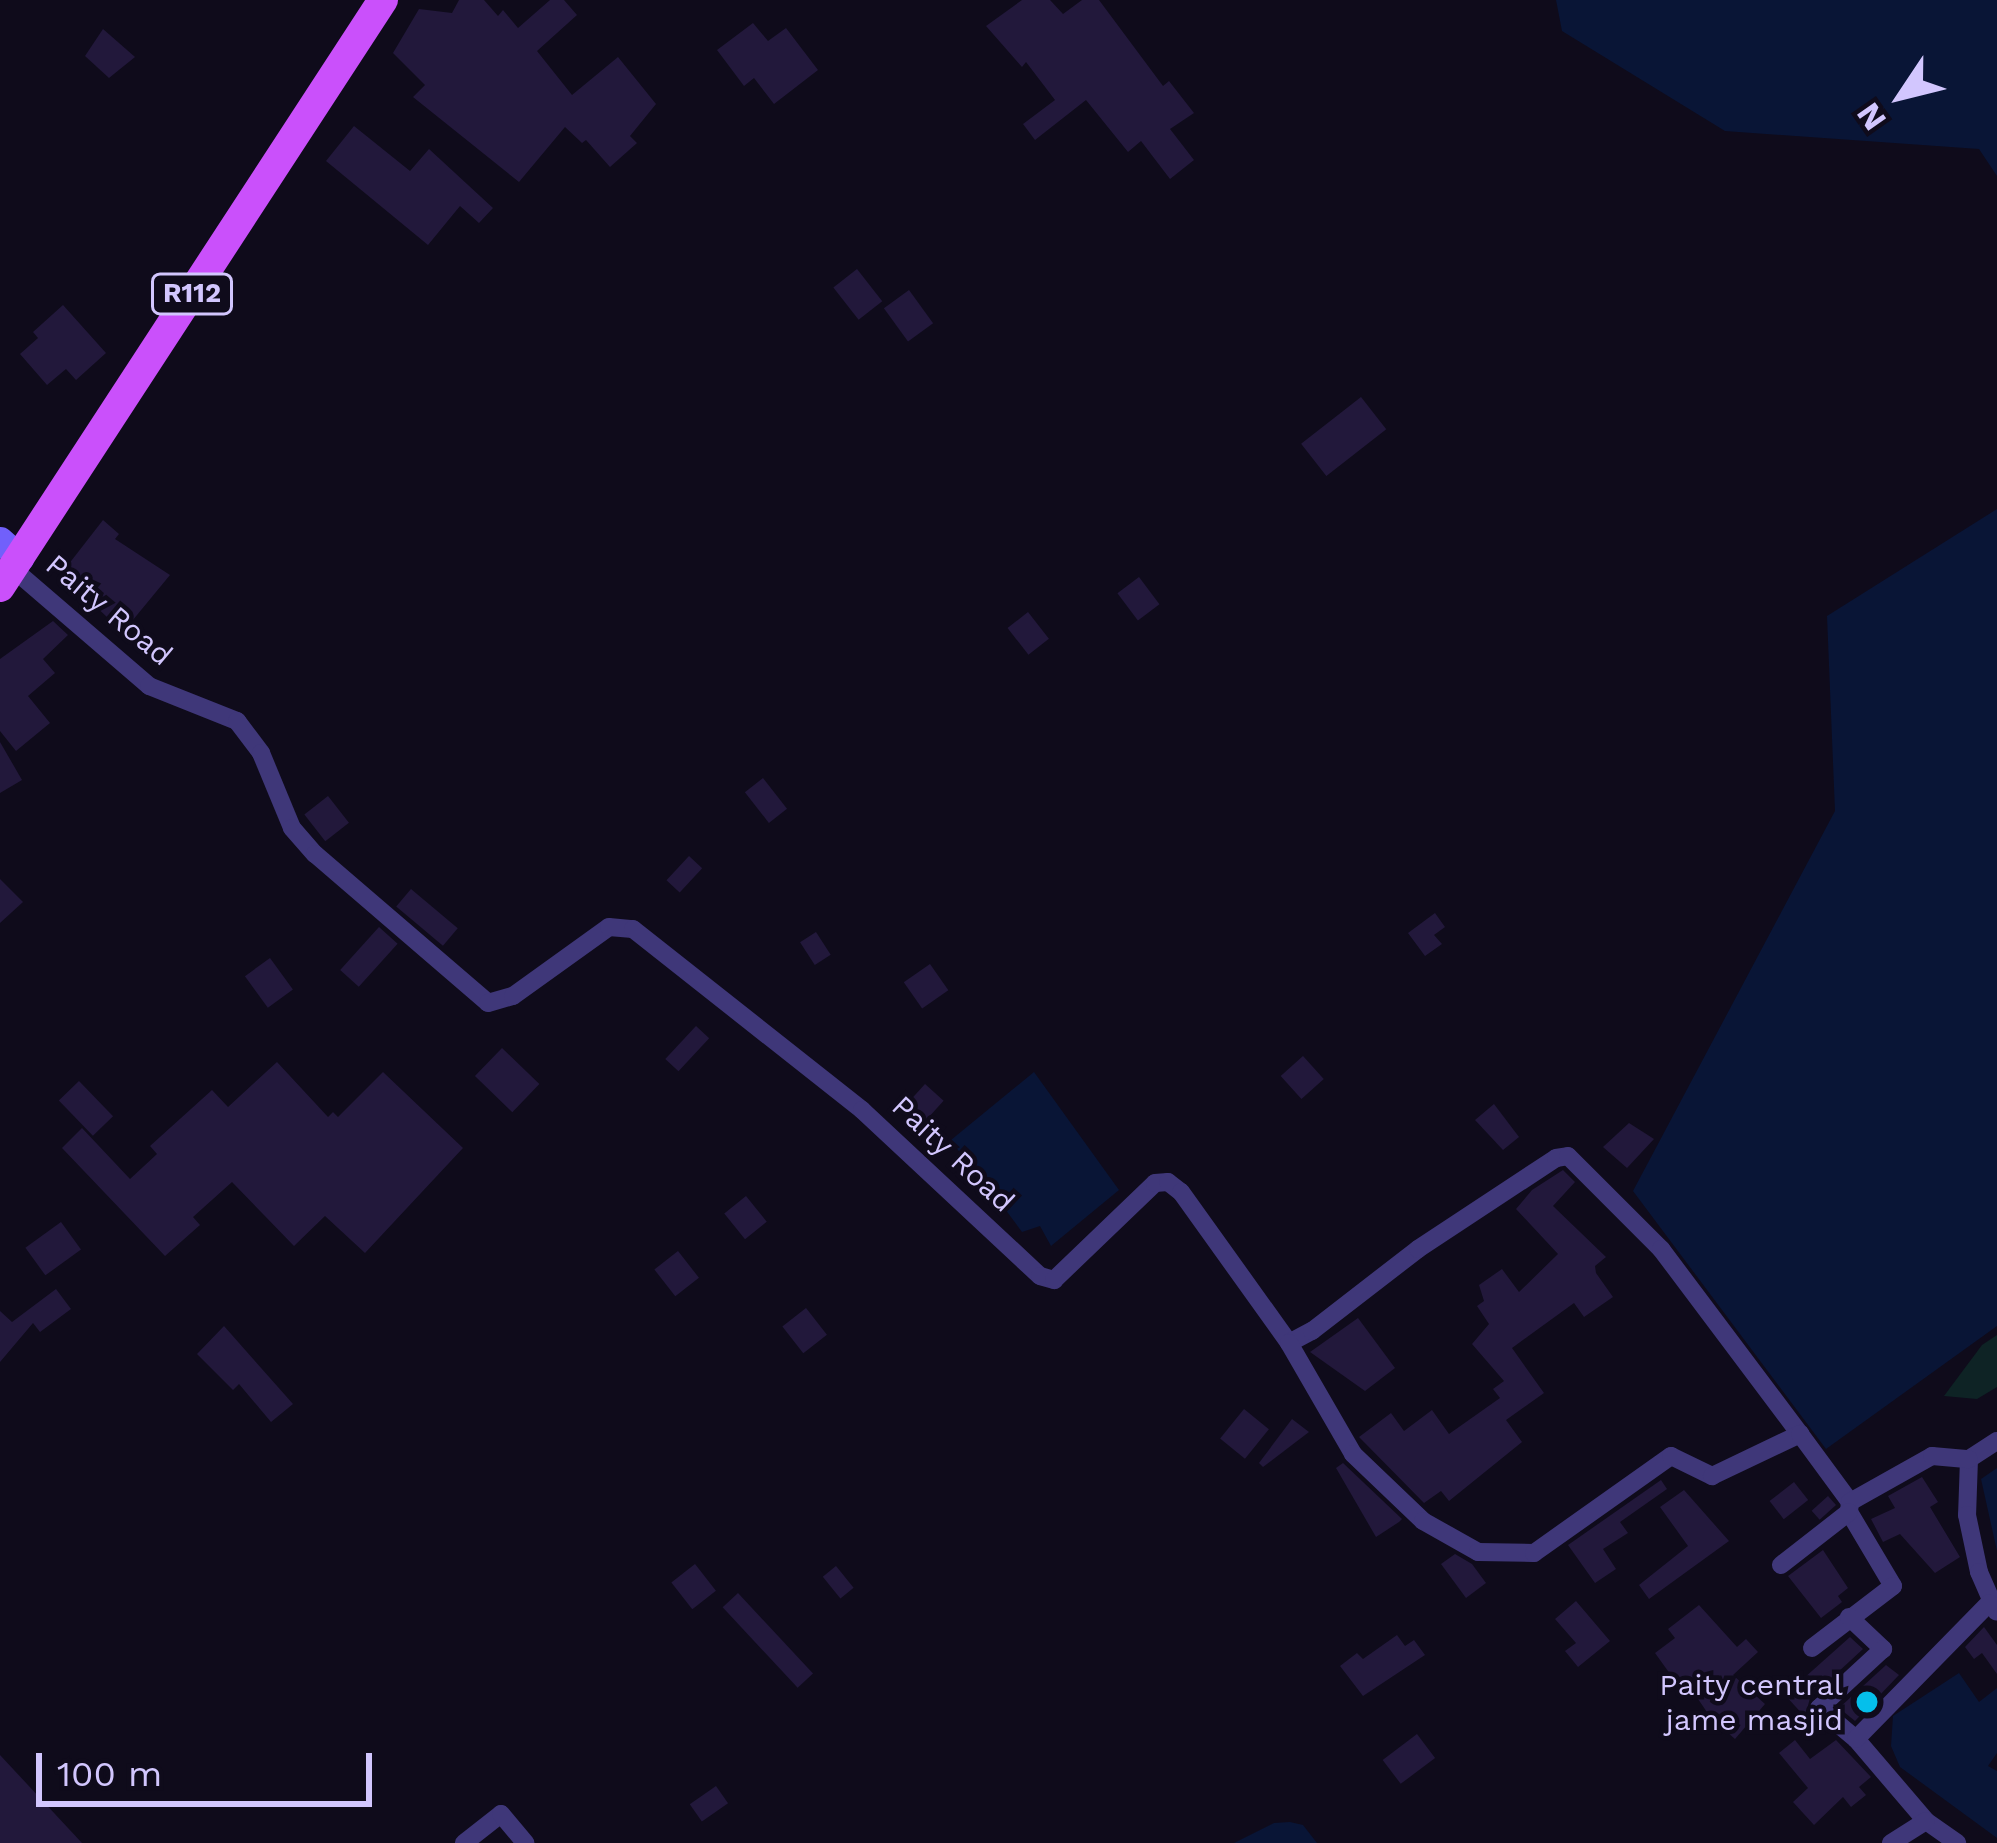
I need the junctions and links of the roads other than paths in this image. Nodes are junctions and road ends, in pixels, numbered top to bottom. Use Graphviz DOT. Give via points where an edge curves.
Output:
graph roads {
  1 [pos="383,0"];
  2 [pos="8,563"];
  3 [pos="1289,1342"];
  4 [pos="1800,1434"];
  5 [pos="1997,1441"];
  6 [pos="1969,1459"];
  7 [pos="1850,1507"];
  8 [pos="1780,1565"];
  9 [pos="1993,1608"];
  10 [pos="1849,1616"];
  11 [pos="1812,1648"];
  12 [pos="1856,1739"];
  13 [pos="1926,1821"];
  14 [pos="464,1843"];
  15 [pos="525,1843"];
  16 [pos="1892,1843"];
  17 [pos="1957,1843"];
  1 -- 2 [label="main road, R112"];
  2 -- 3 [label="street, Paity Road" via="149,686 237,721 261,753 292,828 315,854 488,1003 513,996 608,927 633,929 862,1110 1040,1276 1054,1280 1155,1183 1168,1182"];
  3 -- 4 [label="street" via="1353,1454 1424,1521 1478,1552 1534,1553 1671,1456 1712,1476"];
  3 -- 4 [label="street" via="1568,1156 1661,1249"];
  4 -- 7 [label="street"];
  5 -- 6 [label="street"];
  6 -- 7 [label="street" via="1932,1456"];
  6 -- 9 [label="street" via="1966,1515"];
  7 -- 8 [label="street"];
  7 -- 10 [label="street" via="1893,1586"];
  9 -- 12 [label="street"];
  10 -- 11 [label="street"];
  10 -- 12 [label="street" via="1883,1649 1819,1708"];
  12 -- 13 [label="street"];
  13 -- 16 [label="street"];
  13 -- 17 [label="street"];
  14 -- 15 [label="street" via="501,1814"];
}
